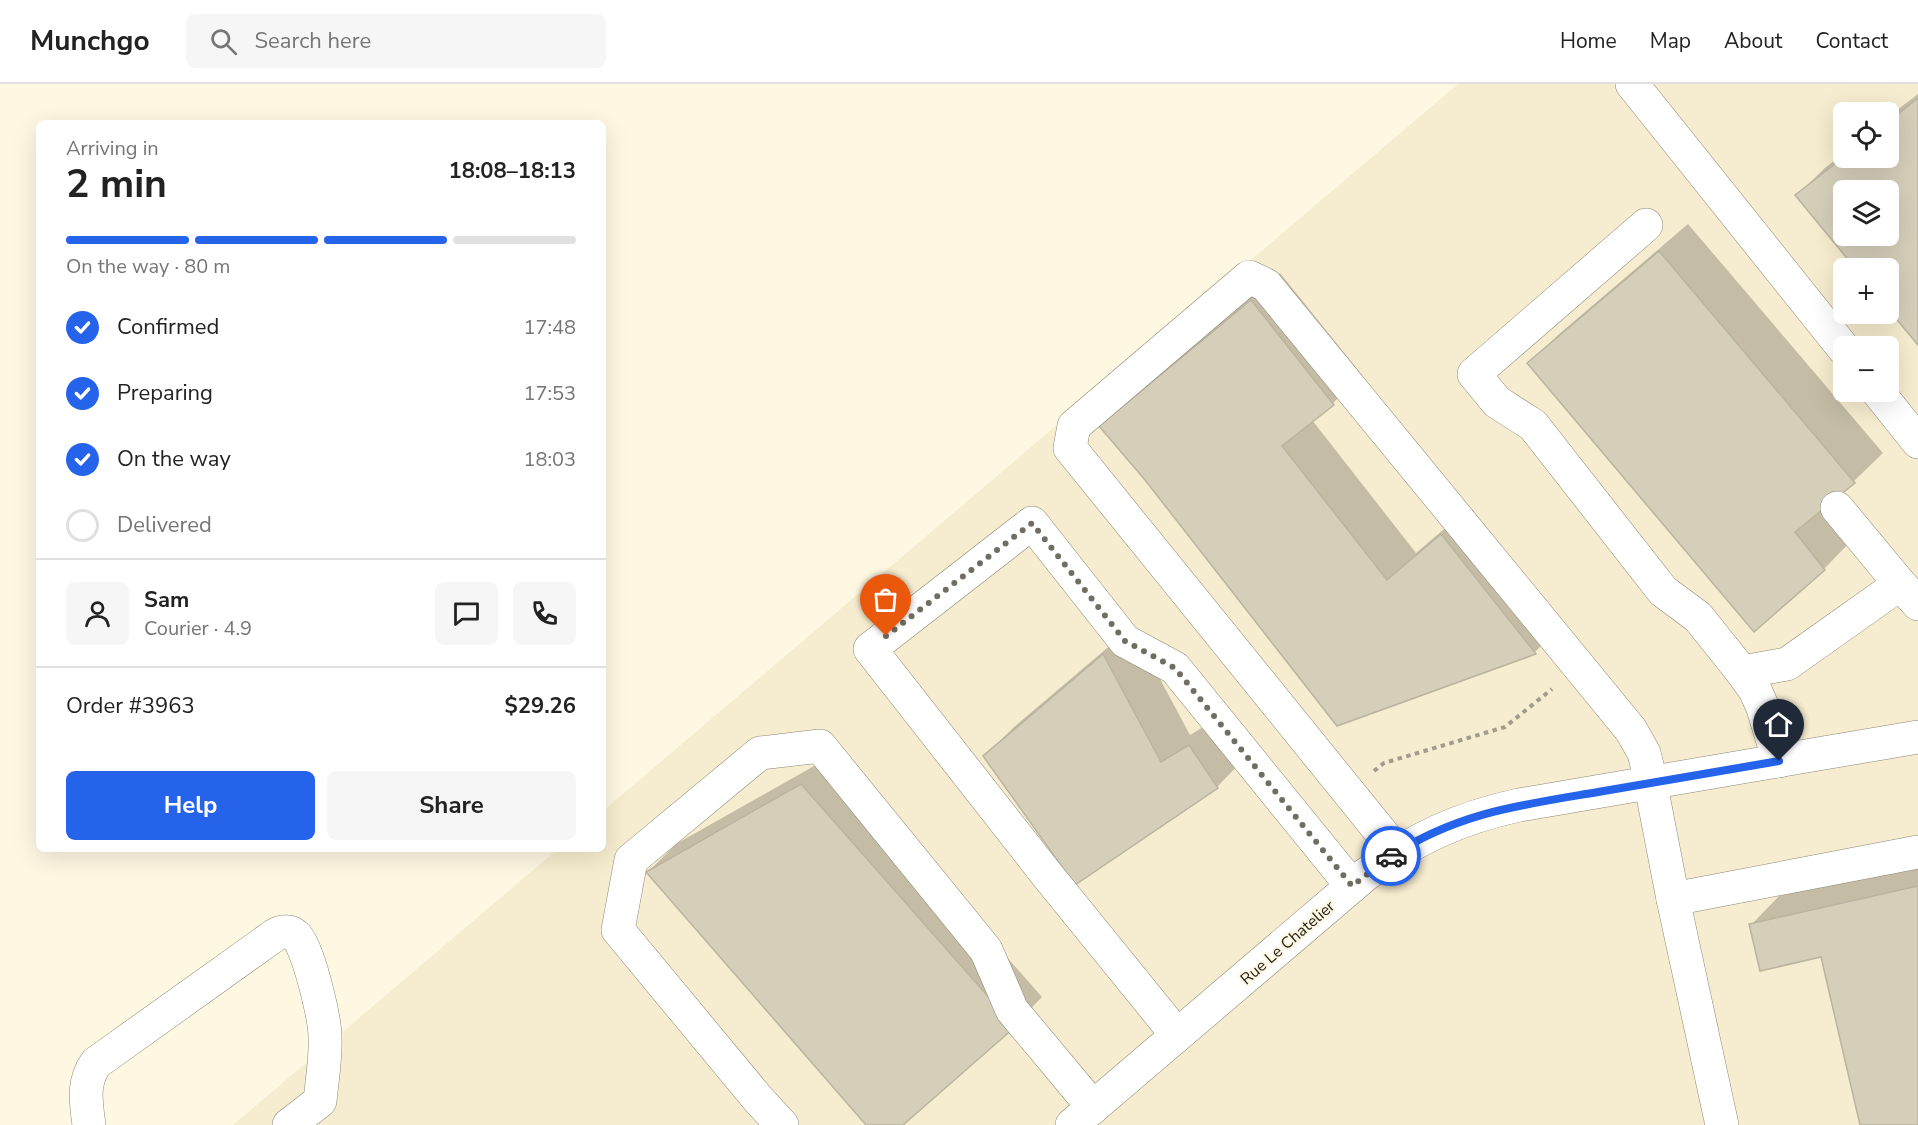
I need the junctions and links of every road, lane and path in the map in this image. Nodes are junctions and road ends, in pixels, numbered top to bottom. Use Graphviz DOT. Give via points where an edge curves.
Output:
graph roads {
  1 [pos="1632,84"];
  2 [pos="1646,225"];
  3 [pos="1834,336"];
  4 [pos="1886,402"];
  5 [pos="1918,442"];
  6 [pos="1837,508"];
  7 [pos="1909,594"];
  8 [pos="1742,672"];
  9 [pos="1538,702"];
  10 [pos="1918,737"];
  11 [pos="1779,761"];
  12 [pos="1384,763"];
  13 [pos="1650,783"];
  14 [pos="1398,852"];
  15 [pos="1918,852"];
  16 [pos="1352,886"];
  17 [pos="1673,899"];
  18 [pos="1177,1035"];
  19 [pos="320,1113"];
  20 [pos="1082,1116"];
  21 [pos="89,1125"];
  22 [pos="289,1125"];
  23 [pos="782,1125"];
  24 [pos="1722,1125"];
  1 -- 3 [label="street"];
  2 -- 8 [label="street" via="1474,374 1497,402 1533,425 1663,591 1698,617"];
  4 -- 5 [label="street"];
  6 -- 7 [label="street"];
  7 -- 8 [label="street" via="1787,664"];
  8 -- 11 [label="street" via="1763,708"];
  9 -- 12 [label="path" via="1505,727"];
  10 -- 11 [label="street, Rue Le Chatelier"];
  11 -- 13 [label="street, Rue Le Chatelier"];
  13 -- 14 [label="street, Rue Le Chatelier" via="1472,817"];
  13 -- 14 [label="street" via="1644,753 1630,730 1266,285 1249,277 1074,426 1070,448"];
  13 -- 17 [label="street"];
  14 -- 16 [label="street, Rue Le Chatelier"];
  15 -- 17 [label="street"];
  16 -- 18 [label="street, Rue Le Chatelier"];
  16 -- 18 [label="street" via="1175,668 1125,641 1032,523 870,649"];
  17 -- 24 [label="street"];
  18 -- 20 [label="street, Rue Le Chatelier"];
  19 -- 21 [label="street" via="324,1026 301,942 295,934 285,931 96,1063 86,1086"];
  19 -- 22 [label="street"];
  20 -- 23 [label="street" via="1012,1010 986,950 820,746 760,753 631,860 618,930"];
}
